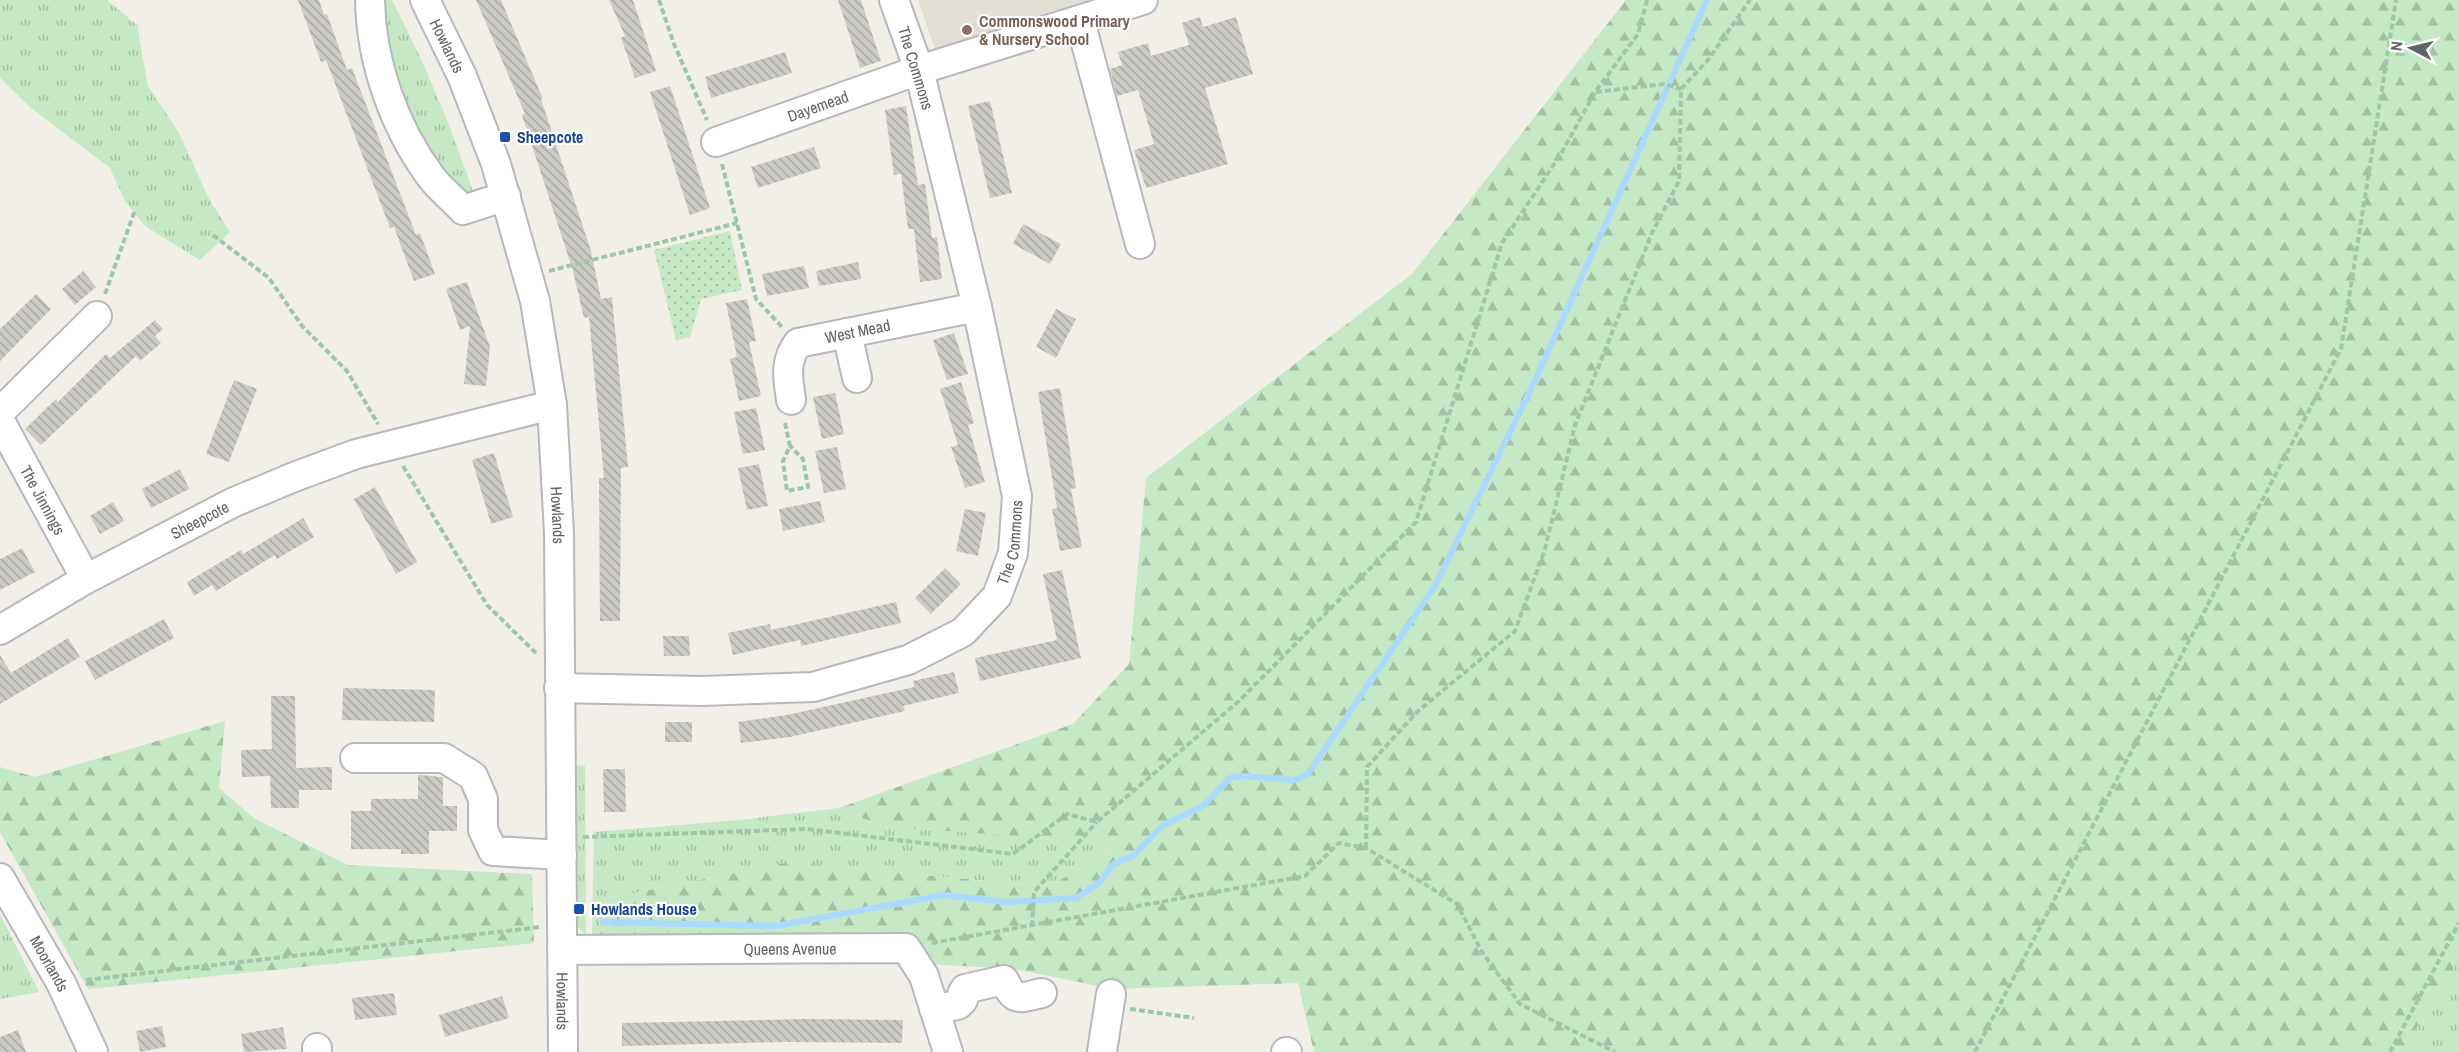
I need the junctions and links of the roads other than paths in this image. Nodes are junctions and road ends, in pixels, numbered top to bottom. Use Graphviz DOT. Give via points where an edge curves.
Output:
graph roads {
  1 [pos="370,0"];
  2 [pos="425,0"];
  3 [pos="894,0"];
  4 [pos="1143,0"];
  5 [pos="1085,11"];
  6 [pos="917,63"];
  7 [pos="716,142"];
  8 [pos="506,196"];
  9 [pos="1140,244"];
  10 [pos="977,307"];
  11 [pos="97,316"];
  12 [pos="847,333"];
  13 [pos="857,378"];
  14 [pos="791,400"];
  15 [pos="552,405"];
  16 [pos="0,412"];
  17 [pos="0,421"];
  18 [pos="86,579"];
  19 [pos="0,630"];
  20 [pos="559,682"];
  21 [pos="355,758"];
  22 [pos="561,846"];
  23 [pos="0,878"];
  24 [pos="562,937"];
  25 [pos="1042,993"];
  26 [pos="1110,1000"];
  27 [pos="934,1009"];
  28 [pos="93,1052"];
  29 [pos="563,1052"];
  30 [pos="948,1052"];
  31 [pos="1102,1052"];
  1 -- 8 [label="street" via="370,28 380,73 405,133 431,177 463,210"];
  2 -- 8 [label="street, Howlands" via="462,75"];
  3 -- 6 [label="street, The Commons"];
  4 -- 5 [label="street, Dayemead"];
  5 -- 6 [label="street, Dayemead"];
  5 -- 9 [label="street"];
  6 -- 7 [label="street, Dayemead"];
  6 -- 10 [label="street, The Commons"];
  8 -- 15 [label="street, Howlands" via="535,301"];
  10 -- 12 [label="street, West Mead"];
  10 -- 20 [label="street, The Commons" via="1017,496 1013,553 997,596 963,632 908,660 813,687 702,691"];
  11 -- 16 [label="street"];
  12 -- 13 [label="street"];
  12 -- 14 [label="street, West Mead" via="798,343 787,365"];
  15 -- 18 [label="street, Sheepcote" via="356,454 232,503"];
  15 -- 20 [label="street, Howlands" via="559,533"];
  17 -- 18 [label="street, The Jinnings"];
  18 -- 19 [label="street, Sheepcote"];
  20 -- 22 [label="street, Howlands"];
  21 -- 22 [label="street" via="444,758 473,776 483,799 483,830 493,851"];
  22 -- 24 [label="street, Howlands"];
  23 -- 28 [label="street, Moorlands" via="61,983"];
  24 -- 27 [label="street, Queens Avenue" via="906,948 924,976"];
  24 -- 29 [label="street, Howlands"];
  25 -- 27 [label="street" via="1018,998 1004,980 994,980 965,989 958,1005"];
  26 -- 31 [label="street"];
  27 -- 30 [label="street"];
}
